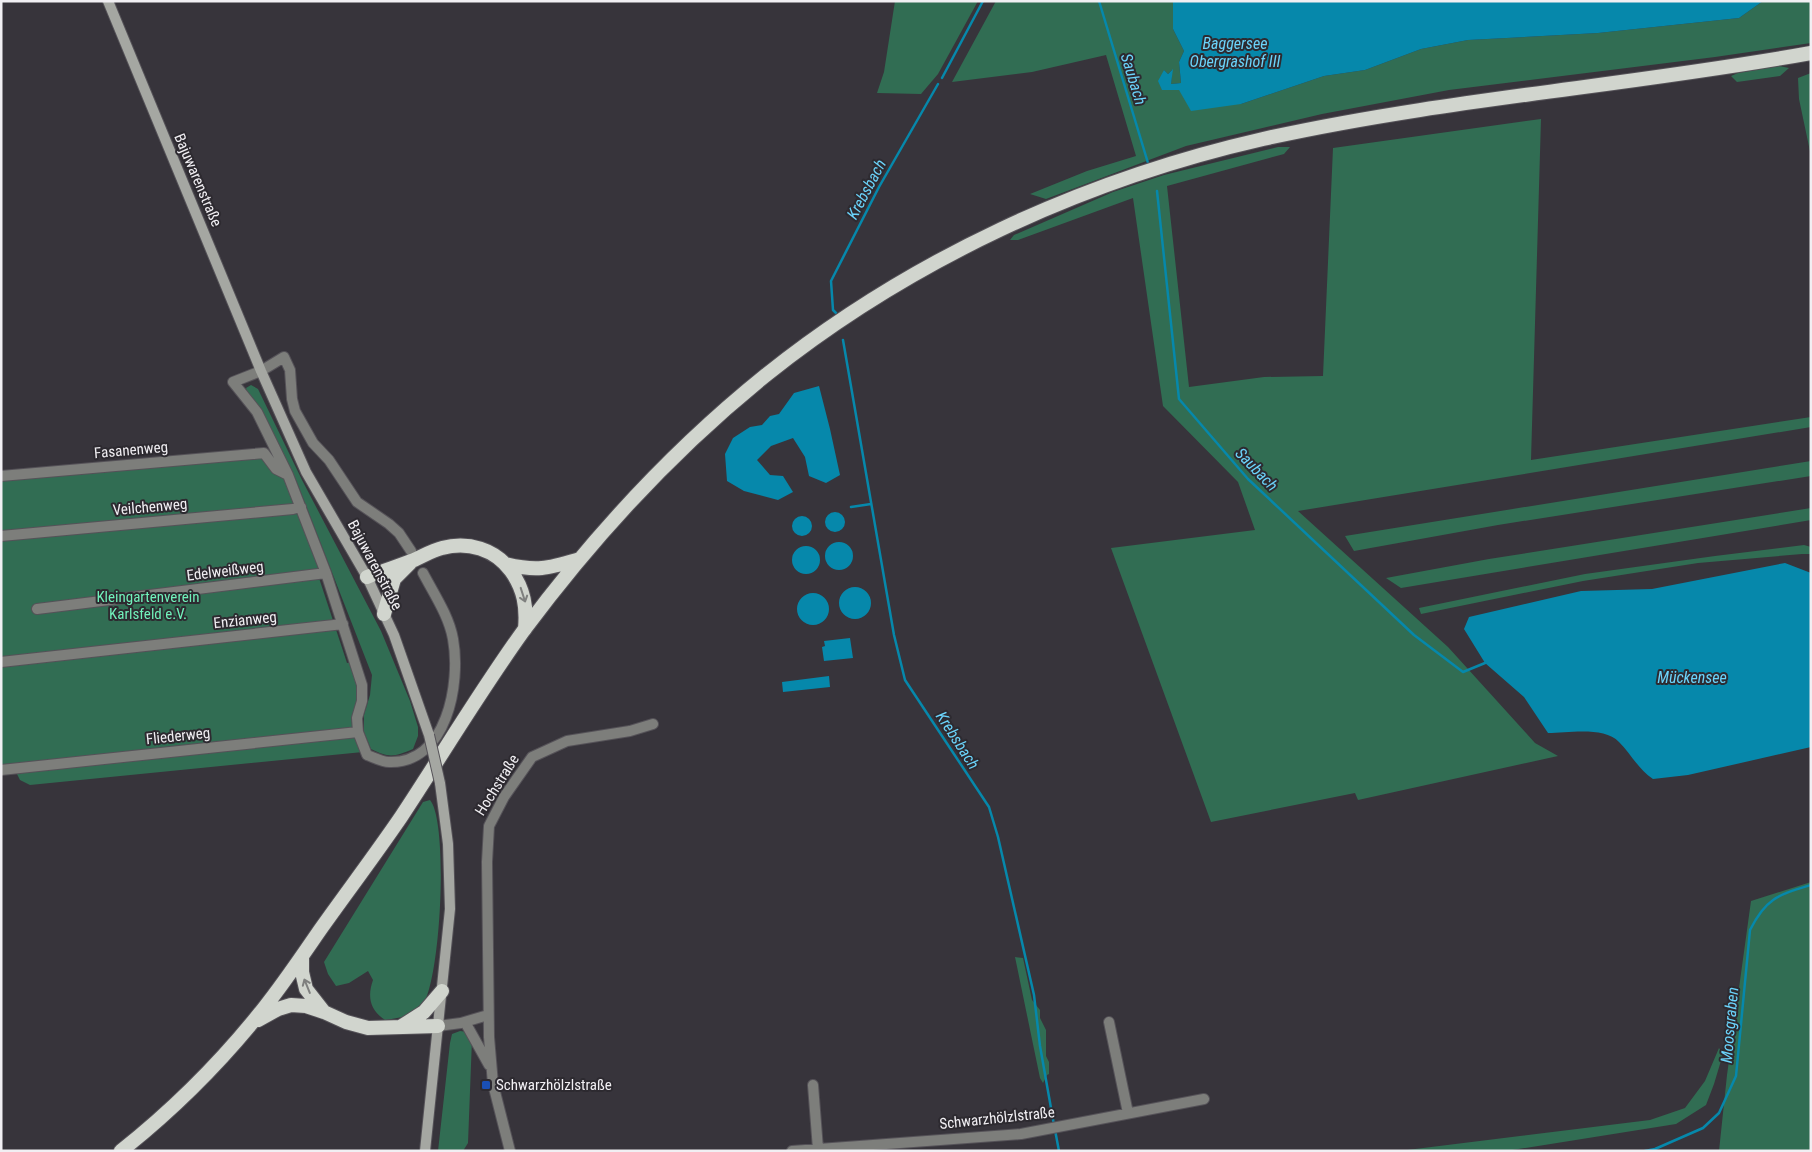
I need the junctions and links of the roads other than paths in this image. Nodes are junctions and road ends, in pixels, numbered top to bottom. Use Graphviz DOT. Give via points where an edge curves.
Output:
graph roads {
  1 [pos="108,1"];
  2 [pos="1811,53"];
  3 [pos="261,371"];
  4 [pos="288,475"];
  5 [pos="1,476"];
  6 [pos="302,507"];
  7 [pos="1,536"];
  8 [pos="412,556"];
  9 [pos="580,559"];
  10 [pos="506,564"];
  11 [pos="326,573"];
  12 [pos="423,573"];
  13 [pos="367,576"];
  14 [pos="37,609"];
  15 [pos="384,614"];
  16 [pos="343,624"];
  17 [pos="525,630"];
  18 [pos="1,662"];
  19 [pos="653,724"];
  20 [pos="358,732"];
  21 [pos="1,770"];
  22 [pos="302,956"];
  23 [pos="442,991"];
  24 [pos="324,1012"];
  25 [pos="488,1015"];
  26 [pos="465,1022"];
  27 [pos="1109,1022"];
  28 [pos="251,1024"];
  29 [pos="402,1026"];
  30 [pos="438,1026"];
  31 [pos="491,1068"];
  32 [pos="814,1085"];
  33 [pos="1204,1099"];
  34 [pos="1128,1113"];
  35 [pos="869,1148"];
  36 [pos="818,1149"];
  37 [pos="121,1151"];
  38 [pos="425,1151"];
  39 [pos="510,1151"];
  40 [pos="792,1151"];
  1 -- 3 [label="main road, Bajuwarenstraße"];
  2 -- 9 [label="highway" via="1336,124 1184,160 1055,206 979,240 917,273 800,349 693,439 645,486"];
  3 -- 4 [label="street" via="233,382 257,412"];
  3 -- 8 [label="street" via="284,357 290,370 295,411 313,443 357,502 399,533"];
  3 -- 13 [label="main road, Bajuwarenstraße" via="306,472"];
  4 -- 5 [label="street, Fasanenweg" via="276,469 264,453"];
  4 -- 6 [label="street"];
  6 -- 7 [label="street, Veilchenweg"];
  6 -- 11 [label="street"];
  8 -- 10 [label="highway" via="467,545 494,553"];
  8 -- 13 [label="highway"];
  8 -- 15 [label="highway" via="394,579"];
  9 -- 10 [label="highway" via="539,570"];
  9 -- 17 [label="highway"];
  10 -- 17 [label="highway, one-way" via="516,578 525,601"];
  11 -- 14 [label="street, Edelweißweg"];
  11 -- 16 [label="street"];
  12 -- 20 [label="street" via="453,638 456,664 445,723 427,749 406,760 387,762 367,755"];
  13 -- 15 [label="main road, Bajuwarenstraße"];
  15 -- 23 [label="main road, Bajuwarenstraße, bridge" via="429,734 440,783 448,844 450,909"];
  16 -- 18 [label="street, Enzianweg"];
  16 -- 20 [label="street" via="362,684"];
  17 -- 22 [label="highway" via="399,820"];
  19 -- 25 [label="street, Hochstraße" via="567,741 532,757 504,797 489,826"];
  20 -- 21 [label="street, Fliederweg"];
  24 -- 22 [label="highway, one-way" via="306,989"];
  22 -- 28 [label="highway"];
  23 -- 29 [label="highway" via="424,1012"];
  23 -- 30 [label="main road, Bajuwarenstraße"];
  24 -- 28 [label="highway" via="291,1005"];
  24 -- 29 [label="highway" via="368,1028"];
  25 -- 26 [label="street"];
  25 -- 31 [label="street, Hochstraße"];
  26 -- 30 [label="street"];
  26 -- 31 [label="street"];
  27 -- 34 [label="street"];
  28 -- 37 [label="highway" via="206,1074"];
  29 -- 30 [label="highway"];
  30 -- 38 [label="main road, Bajuwarenstraße"];
  31 -- 39 [label="street, Hochstraße"];
  32 -- 36 [label="street"];
  33 -- 34 [label="street, Schwarzhölzlstraße"];
  34 -- 35 [label="street, Schwarzhölzlstraße" via="1021,1134"];
  35 -- 36 [label="street, Schwarzhölzlstraße"];
  36 -- 40 [label="street, Schwarzhölzlstraße"];
}
